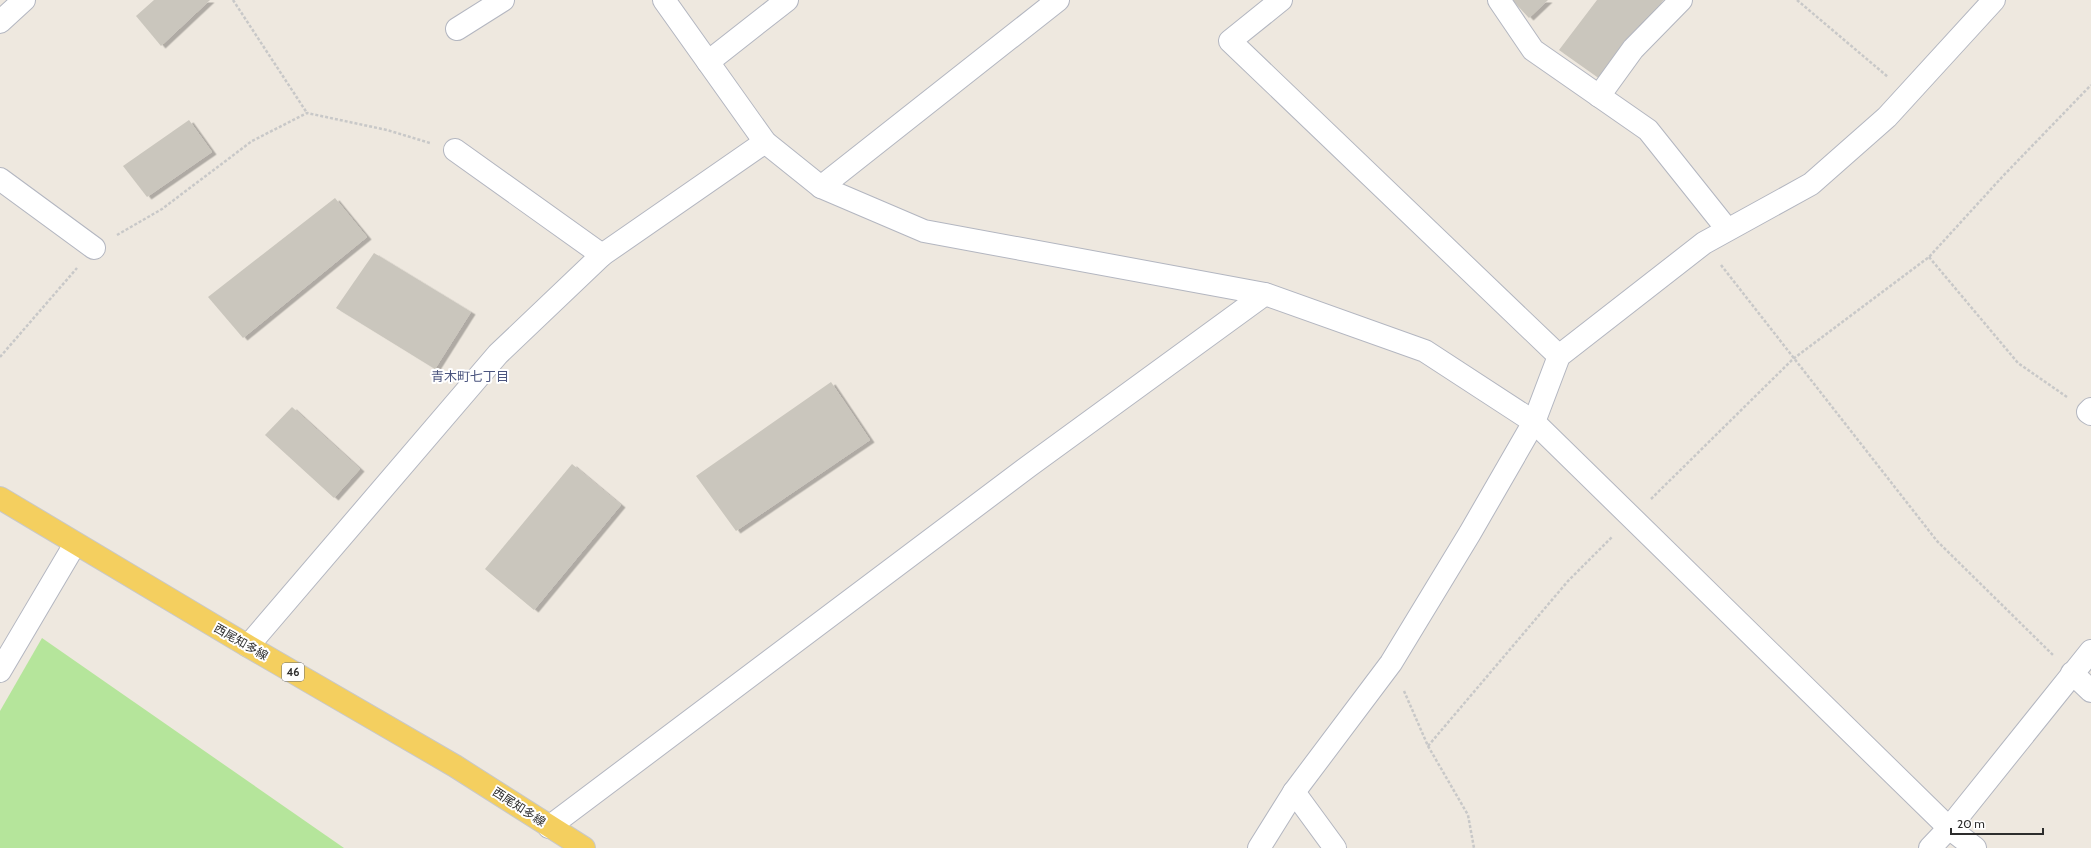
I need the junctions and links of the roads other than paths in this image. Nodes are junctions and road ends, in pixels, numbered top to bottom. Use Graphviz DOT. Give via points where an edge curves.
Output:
graph roads {
  1 [pos="24,0"];
  2 [pos="503,0"];
  3 [pos="664,0"];
  4 [pos="787,0"];
  5 [pos="1058,0"];
  6 [pos="1281,0"];
  7 [pos="1498,0"];
  8 [pos="1681,0"];
  9 [pos="1982,5"];
  10 [pos="0,22"];
  11 [pos="457,29"];
  12 [pos="708,62"];
  13 [pos="1599,96"];
  14 [pos="765,142"];
  15 [pos="455,150"];
  16 [pos="0,179"];
  17 [pos="821,187"];
  18 [pos="1727,229"];
  19 [pos="94,248"];
  20 [pos="602,255"];
  21 [pos="1265,294"];
  22 [pos="1558,356"];
  23 [pos="1534,422"];
  24 [pos="0,498"];
  25 [pos="75,544"];
  26 [pos="248,646"];
  27 [pos="2091,651"];
  28 [pos="0,671"];
  29 [pos="2072,673"];
  30 [pos="2091,691"];
  31 [pos="1294,792"];
  32 [pos="549,827"];
  33 [pos="1948,828"];
  34 [pos="584,848"];
  35 [pos="1259,848"];
  36 [pos="1335,848"];
  37 [pos="1930,848"];
  38 [pos="1975,848"];
  1 -- 10 [label="street"];
  2 -- 11 [label="street"];
  3 -- 12 [label="street"];
  4 -- 12 [label="street"];
  5 -- 17 [label="street"];
  6 -- 22 [label="street" via="1230,41"];
  7 -- 13 [label="street" via="1533,50"];
  8 -- 13 [label="street" via="1633,49"];
  9 -- 18 [label="street" via="1887,116 1811,184"];
  12 -- 14 [label="street"];
  13 -- 18 [label="street" via="1648,130"];
  14 -- 17 [label="street"];
  14 -- 20 [label="street"];
  15 -- 20 [label="street"];
  16 -- 19 [label="street"];
  17 -- 21 [label="street" via="924,232"];
  18 -- 22 [label="street" via="1704,243"];
  20 -- 26 [label="street" via="498,354"];
  21 -- 23 [label="street" via="1425,351"];
  21 -- 32 [label="street" via="1029,466"];
  22 -- 23 [label="street"];
  23 -- 31 [label="street" via="1391,663"];
  23 -- 33 [label="street"];
  24 -- 25 [label="main road, 西尾知多線 / 46"];
  25 -- 26 [label="main road, 西尾知多線 / 46"];
  25 -- 28 [label="street"];
  26 -- 32 [label="main road, 西尾知多線 / 46" via="455,766"];
  27 -- 29 [label="street"];
  29 -- 30 [label="street"];
  29 -- 33 [label="street"];
  31 -- 35 [label="street"];
  31 -- 36 [label="street"];
  32 -- 34 [label="main road, 西尾知多線 / 46"];
  33 -- 37 [label="street"];
  33 -- 38 [label="street"];
}
